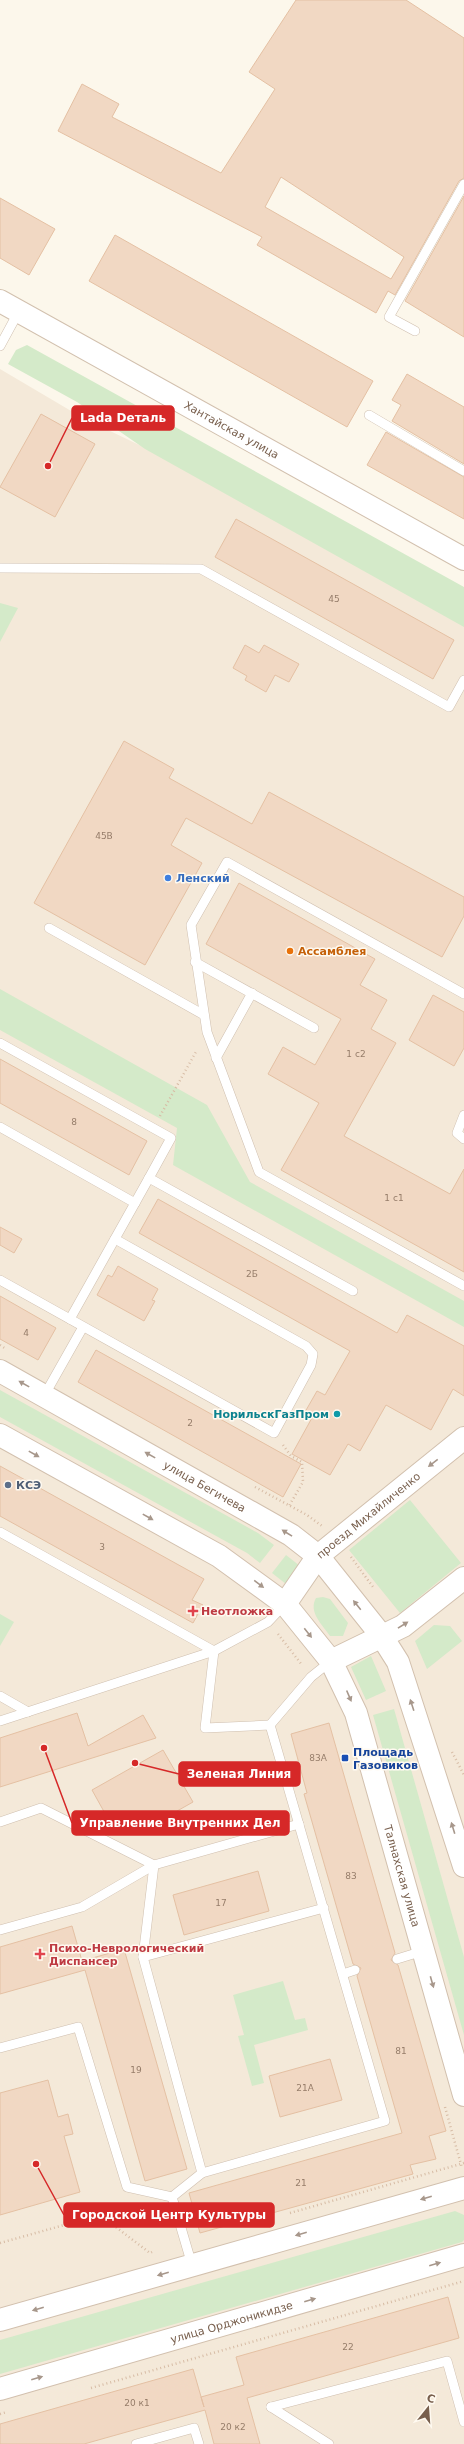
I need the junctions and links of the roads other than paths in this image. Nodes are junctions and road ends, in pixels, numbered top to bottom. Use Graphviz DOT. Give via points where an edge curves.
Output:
graph roads {
  1 [pos="464,184"];
  2 [pos="0,301"];
  3 [pos="19,311"];
  4 [pos="415,331"];
  5 [pos="0,346"];
  6 [pos="369,415"];
  7 [pos="464,471"];
  8 [pos="464,559"];
  9 [pos="0,568"];
  10 [pos="464,680"];
  11 [pos="49,928"];
  12 [pos="196,962"];
  13 [pos="252,993"];
  14 [pos="464,994"];
  15 [pos="204,1014"];
  16 [pos="314,1028"];
  17 [pos="0,1043"];
  18 [pos="216,1058"];
  19 [pos="464,1115"];
  20 [pos="0,1128"];
  21 [pos="464,1139"];
  22 [pos="149,1178"];
  23 [pos="135,1203"];
  24 [pos="115,1239"];
  25 [pos="0,1280"];
  26 [pos="464,1286"];
  27 [pos="353,1291"];
  28 [pos="70,1319"];
  29 [pos="83,1326"];
  30 [pos="0,1371"];
  31 [pos="44,1396"];
  32 [pos="0,1435"];
  33 [pos="464,1438"];
  34 [pos="0,1532"];
  35 [pos="318,1556"];
  36 [pos="464,1578"];
  37 [pos="285,1604"];
  38 [pos="381,1635"];
  39 [pos="214,1652"];
  40 [pos="331,1662"];
  41 [pos="0,1696"];
  42 [pos="28,1712"];
  43 [pos="0,1721"];
  44 [pos="270,1725"];
  45 [pos="0,1822"];
  46 [pos="299,1824"];
  47 [pos="154,1865"];
  48 [pos="464,1866"];
  49 [pos="324,1908"];
  50 [pos="0,1930"];
  51 [pos="423,1951"];
  52 [pos="142,1957"];
  53 [pos="397,1959"];
  54 [pos="355,1970"];
  55 [pos="343,1974"];
  56 [pos="0,2048"];
  57 [pos="464,2095"];
  58 [pos="202,2173"];
  59 [pos="464,2188"];
  60 [pos="172,2197"];
  61 [pos="464,2256"];
  62 [pos="192,2265"];
  63 [pos="0,2320"];
  64 [pos="0,2389"];
  65 [pos="464,2422"];
  66 [pos="136,2444"];
  67 [pos="199,2444"];
  68 [pos="329,2444"];
  1 -- 4 [label="lane" via="389,317"];
  2 -- 3 [label="street, Хантайская улица"];
  3 -- 5 [label="lane"];
  3 -- 8 [label="street, Хантайская улица"];
  6 -- 7 [label="lane"];
  9 -- 10 [label="lane" via="201,569 449,707"];
  11 -- 15 [label="lane"];
  12 -- 13 [label="lane"];
  12 -- 14 [label="lane" via="191,924 226,862"];
  12 -- 15 [label="lane"];
  13 -- 16 [label="lane"];
  13 -- 18 [label="lane"];
  15 -- 18 [label="lane"];
  17 -- 22 [label="lane" via="171,1138"];
  18 -- 26 [label="lane" via="259,1172"];
  19 -- 21 [label="lane" via="457,1133"];
  20 -- 23 [label="lane"];
  22 -- 23 [label="lane"];
  22 -- 27 [label="lane"];
  23 -- 24 [label="lane"];
  24 -- 28 [label="lane"];
  24 -- 29 [label="lane" via="306,1346 313,1354 311,1365 274,1433"];
  25 -- 28 [label="lane"];
  28 -- 29 [label="lane"];
  29 -- 31 [label="lane"];
  31 -- 30 [label="street, улица Бегичева, one-way"];
  35 -- 31 [label="street, улица Бегичева, one-way" via="290,1535 245,1508"];
  32 -- 37 [label="street, one-way" via="219,1556"];
  33 -- 35 [label="street, проезд Михайличенко, one-way"];
  34 -- 39 [label="lane"];
  35 -- 37 [label="street, проезд Михайличенко"];
  38 -- 35 [label="street, улица Бегичева, one-way"];
  38 -- 36 [label="street, one-way" via="402,1626"];
  37 -- 39 [label="lane" via="268,1622"];
  37 -- 40 [label="street, one-way"];
  38 -- 40 [label="street"];
  48 -- 38 [label="street, one-way" via="398,1662"];
  39 -- 42 [label="lane"];
  39 -- 44 [label="lane" via="205,1728"];
  40 -- 44 [label="lane" via="311,1677"];
  40 -- 51 [label="street, Талнахская улица, one-way" via="356,1713"];
  41 -- 42 [label="lane"];
  42 -- 43 [label="lane"];
  44 -- 46 [label="lane"];
  45 -- 47 [label="lane" via="41,1808"];
  46 -- 47 [label="lane"];
  46 -- 49 [label="lane"];
  47 -- 50 [label="lane" via="82,1907"];
  47 -- 52 [label="lane"];
  49 -- 52 [label="lane"];
  49 -- 55 [label="lane"];
  51 -- 53 [label="lane"];
  51 -- 57 [label="street, Талнахская улица, one-way"];
  52 -- 58 [label="lane"];
  54 -- 55 [label="lane"];
  55 -- 58 [label="lane" via="385,2121"];
  56 -- 60 [label="lane" via="78,2027 127,2187"];
  58 -- 60 [label="lane"];
  59 -- 62 [label="street, one-way"];
  60 -- 62 [label="lane"];
  64 -- 61 [label="street, улица Орджоникидзе, one-way"];
  62 -- 63 [label="street, one-way"];
  65 -- 68 [label="lane" via="447,2361 270,2407"];
  66 -- 67 [label="lane" via="194,2428"];
}
